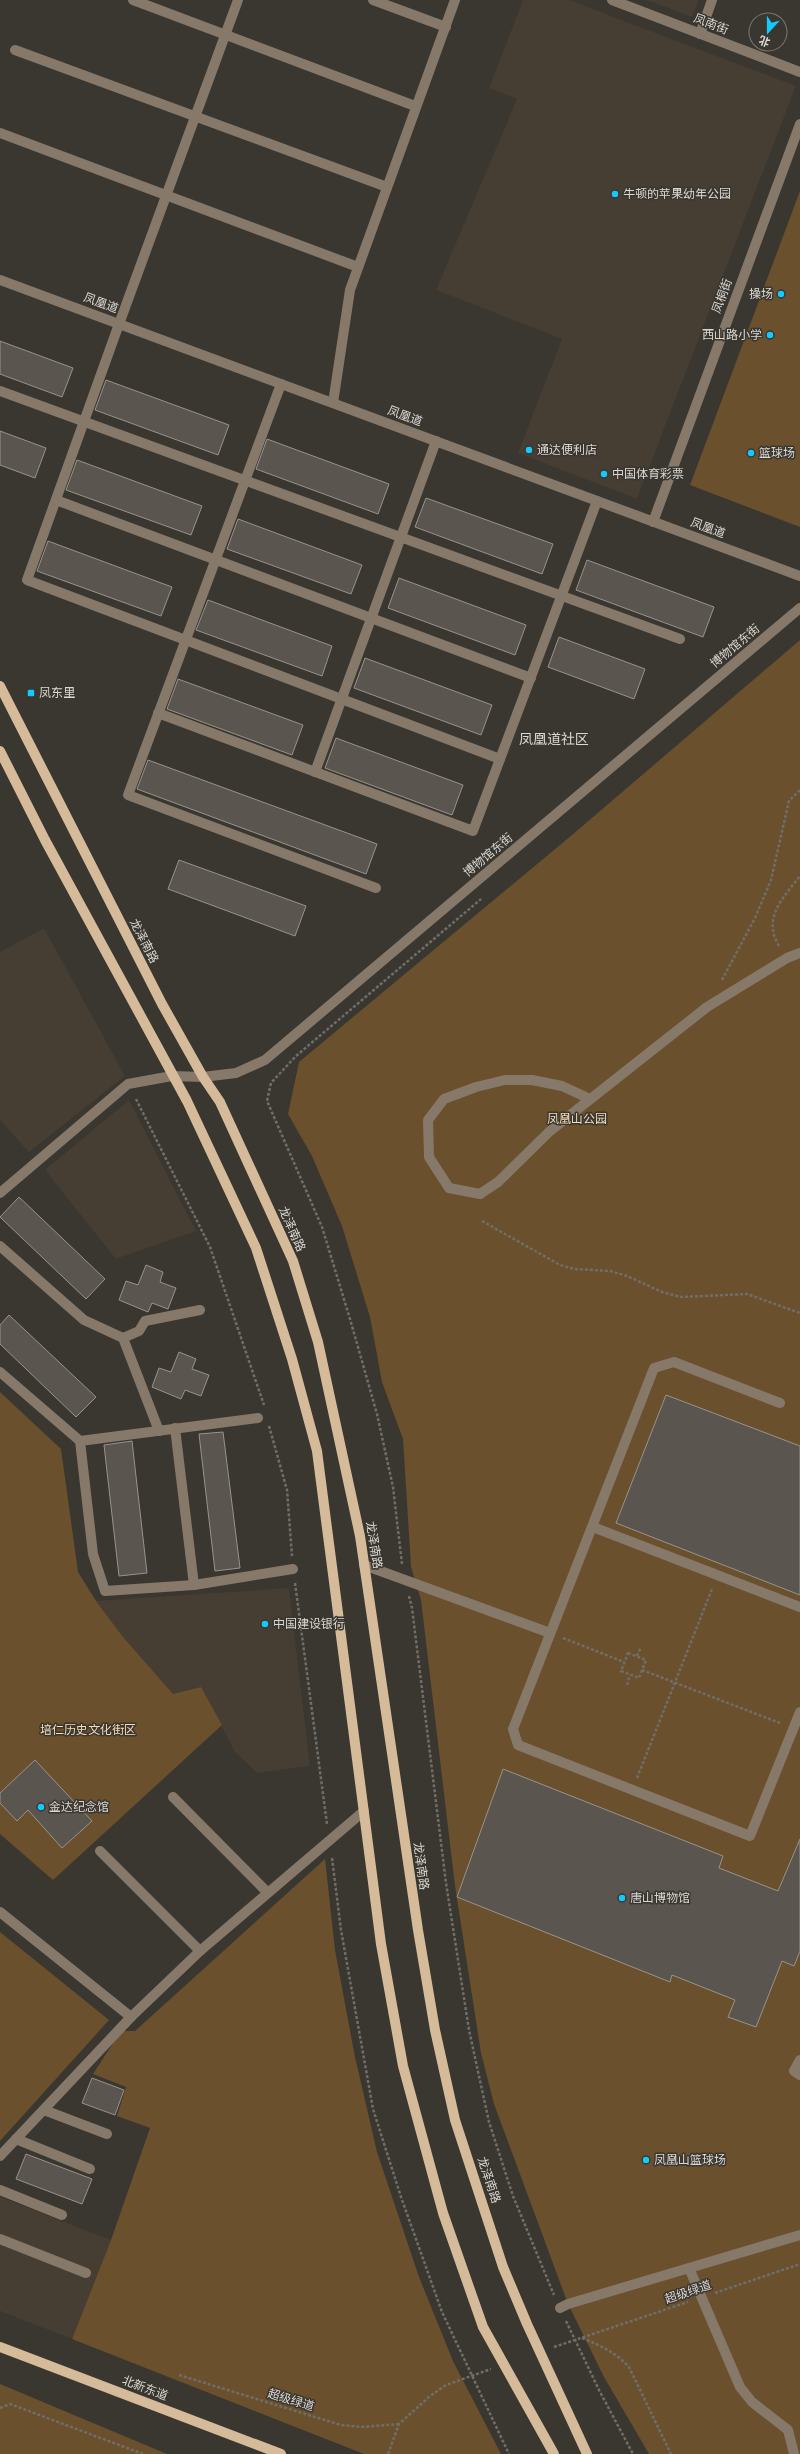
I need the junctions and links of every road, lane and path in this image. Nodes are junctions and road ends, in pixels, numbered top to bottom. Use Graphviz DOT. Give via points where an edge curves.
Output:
graph roads {
  1 [pos="133,0"];
  2 [pos="238,0"];
  3 [pos="373,0"];
  4 [pos="455,0"];
  5 [pos="612,0"];
  6 [pos="712,0"];
  7 [pos="446,27"];
  8 [pos="700,34"];
  9 [pos="225,35"];
  10 [pos="14,50"];
  11 [pos="800,72"];
  12 [pos="415,106"];
  13 [pos="195,117"];
  14 [pos="800,124"];
  15 [pos="0,133"];
  16 [pos="387,187"];
  17 [pos="167,194"];
  18 [pos="358,267"];
  19 [pos="0,280"];
  20 [pos="119,324"];
  21 [pos="281,384"];
  22 [pos="0,391"];
  23 [pos="333,403"];
  24 [pos="84,421"];
  25 [pos="436,441"];
  26 [pos="245,480"];
  27 [pos="56,500"];
  28 [pos="597,501"];
  29 [pos="653,522"];
  30 [pos="401,537"];
  31 [pos="215,560"];
  32 [pos="800,576"];
  33 [pos="561,596"];
  34 [pos="800,608"];
  35 [pos="371,618"];
  36 [pos="680,639"];
  37 [pos="186,640"];
  38 [pos="530,678"];
  39 [pos="0,686"];
  40 [pos="341,699"];
  41 [pos="158,713"];
  42 [pos="0,751"];
  43 [pos="500,759"];
  44 [pos="315,772"];
  45 [pos="800,790"];
  46 [pos="800,876"];
  47 [pos="376,888"];
  48 [pos="484,896"];
  49 [pos="800,954"];
  50 [pos="787,958"];
  51 [pos="707,1007"];
  52 [pos="172,1076"];
  53 [pos="203,1077"];
  54 [pos="136,1099"];
  55 [pos="590,1099"];
  56 [pos="0,1193"];
  57 [pos="482,1221"];
  58 [pos="0,1246"];
  59 [pos="200,1310"];
  60 [pos="800,1313"];
  61 [pos="123,1338"];
  62 [pos="0,1372"];
  63 [pos="780,1402"];
  64 [pos="264,1406"];
  65 [pos="263,1420"];
  66 [pos="175,1428"];
  67 [pos="159,1431"];
  68 [pos="80,1441"];
  69 [pos="593,1527"];
  70 [pos="364,1565"];
  71 [pos="293,1569"];
  72 [pos="717,1575"];
  73 [pos="404,1579"];
  74 [pos="194,1585"];
  75 [pos="800,1607"];
  76 [pos="550,1633"];
  77 [pos="641,1647"];
  78 [pos="637,1656"];
  79 [pos="624,1662"];
  80 [pos="642,1670"];
  81 [pos="630,1675"];
  82 [pos="673,1682"];
  83 [pos="626,1685"];
  84 [pos="800,1712"];
  85 [pos="794,1728"];
  86 [pos="633,1789"];
  87 [pos="173,1796"];
  88 [pos="364,1811"];
  89 [pos="329,1840"];
  90 [pos="100,1851"];
  91 [pos="267,1892"];
  92 [pos="0,1912"];
  93 [pos="200,1951"];
  94 [pos="131,2017"];
  95 [pos="800,2060"];
  96 [pos="800,2075"];
  97 [pos="44,2110"];
  98 [pos="107,2134"];
  99 [pos="16,2139"];
  100 [pos="0,2156"];
  101 [pos="90,2169"];
  102 [pos="0,2190"];
  103 [pos="62,2215"];
  104 [pos="800,2235"];
  105 [pos="0,2239"];
  106 [pos="800,2264"];
  107 [pos="689,2268"];
  108 [pos="86,2273"];
  109 [pos="710,2295"];
  110 [pos="695,2300"];
  111 [pos="560,2308"];
  112 [pos="582,2338"];
  113 [pos="0,2347"];
  114 [pos="552,2348"];
  115 [pos="499,2366"];
  116 [pos="179,2375"];
  117 [pos="0,2408"];
  118 [pos="399,2424"];
  119 [pos="143,2454"];
  120 [pos="281,2454"];
  121 [pos="388,2454"];
  122 [pos="509,2454"];
  123 [pos="554,2454"];
  124 [pos="587,2454"];
  125 [pos="634,2454"];
  126 [pos="671,2454"];
  127 [pos="794,2454"];
  1 -- 9 [label="street"];
  2 -- 9 [label="street"];
  3 -- 7 [label="street"];
  4 -- 7 [label="street"];
  5 -- 8 [label="street, 凤南街"];
  6 -- 8 [label="street"];
  7 -- 12 [label="street"];
  8 -- 11 [label="street, 凤南街"];
  9 -- 12 [label="street"];
  9 -- 13 [label="street"];
  10 -- 13 [label="street"];
  12 -- 16 [label="street"];
  13 -- 16 [label="street"];
  13 -- 17 [label="street"];
  14 -- 29 [label="street, 凤桐街"];
  15 -- 17 [label="street"];
  16 -- 18 [label="street"];
  17 -- 18 [label="street"];
  17 -- 20 [label="street"];
  18 -- 23 [label="street" via="350,290"];
  19 -- 20 [label="street, 凤凰道"];
  20 -- 21 [label="street, 凤凰道"];
  20 -- 24 [label="street"];
  21 -- 23 [label="street, 凤凰道"];
  21 -- 26 [label="street"];
  22 -- 24 [label="street"];
  23 -- 25 [label="street, 凤凰道"];
  24 -- 26 [label="street"];
  24 -- 27 [label="street"];
  25 -- 28 [label="street, 凤凰道"];
  25 -- 30 [label="street"];
  26 -- 30 [label="street"];
  26 -- 31 [label="street"];
  27 -- 31 [label="street"];
  27 -- 37 [label="street" via="27,580"];
  28 -- 29 [label="street, 凤凰道"];
  28 -- 33 [label="street"];
  29 -- 32 [label="street, 凤凰道"];
  30 -- 33 [label="street"];
  30 -- 35 [label="street"];
  31 -- 35 [label="street"];
  31 -- 37 [label="street"];
  33 -- 36 [label="street"];
  33 -- 38 [label="street"];
  34 -- 53 [label="street, 博物馆东街" via="265,1060 236,1073"];
  35 -- 38 [label="street"];
  35 -- 40 [label="street"];
  37 -- 40 [label="street"];
  37 -- 41 [label="street"];
  38 -- 43 [label="street"];
  39 -- 53 [label="main road, 龙泽南路" via="162,1004"];
  40 -- 43 [label="street"];
  40 -- 44 [label="street"];
  41 -- 44 [label="street"];
  41 -- 47 [label="street" via="128,795"];
  42 -- 52 [label="main road"];
  43 -- 44 [label="street" via="473,831"];
  45 -- 51 [label="path" via="789,801 771,880 755,918"];
  46 -- 50 [label="path" via="780,900 773,919 773,935"];
  48 -- 73 [label="path" via="296,1056 271,1083 267,1101 322,1226 354,1333 377,1414 393,1486"];
  49 -- 50 [label="street"];
  50 -- 51 [label="street"];
  51 -- 55 [label="street"];
  52 -- 53 [label="street, 博物馆东街"];
  52 -- 56 [label="street, 博物馆东街" via="128,1084"];
  52 -- 88 [label="main road" via="187,1101 256,1248 292,1359 317,1451"];
  53 -- 70 [label="main road, 龙泽南路" via="220,1102 293,1261 318,1342 334,1410"];
  54 -- 64 [label="path" via="210,1247"];
  55 -- 55 [label="street" via="562,1086 532,1080 505,1080 476,1087 444,1099 428,1120 429,1157 449,1188 480,1194 498,1182 550,1131"];
  57 -- 60 [label="path" via="560,1265 627,1276 662,1292 681,1297 747,1294"];
  58 -- 61 [label="street" via="84,1320"];
  59 -- 61 [label="street" via="145,1321 139,1331"];
  61 -- 67 [label="street"];
  62 -- 68 [label="street"];
  63 -- 69 [label="street" via="674,1362 654,1368"];
  65 -- 66 [label="street"];
  65 -- 71 [label="path" via="287,1490"];
  66 -- 67 [label="street"];
  66 -- 74 [label="street"];
  67 -- 68 [label="street"];
  68 -- 74 [label="street" via="93,1554 105,1591"];
  69 -- 72 [label="street"];
  69 -- 76 [label="street"];
  70 -- 73 [label="street"];
  70 -- 124 [label="main road, 龙泽南路" via="434,2030 455,2120 503,2267 526,2324"];
  71 -- 74 [label="street"];
  71 -- 89 [label="path"];
  72 -- 75 [label="street"];
  72 -- 82 [label="path"];
  73 -- 76 [label="street"];
  73 -- 111 [label="path" via="412,1608 446,1883 469,2030 490,2122 511,2189"];
  76 -- 79 [label="path"];
  76 -- 86 [label="street" via="513,1729 518,1745"];
  77 -- 78 [label="path"];
  78 -- 79 [label="path" via="628,1653"];
  78 -- 80 [label="path" via="646,1660"];
  79 -- 81 [label="path" via="621,1671"];
  80 -- 81 [label="path" via="639,1678"];
  80 -- 82 [label="path"];
  81 -- 83 [label="path"];
  82 -- 85 [label="path"];
  82 -- 86 [label="path"];
  84 -- 85 [label="street"];
  85 -- 86 [label="street" via="750,1836"];
  87 -- 91 [label="street"];
  88 -- 89 [label="street"];
  88 -- 123 [label="main road" via="381,1944 403,2066 443,2213 483,2327"];
  89 -- 91 [label="street"];
  89 -- 122 [label="path" via="341,1930 373,2109 442,2312"];
  90 -- 93 [label="street"];
  91 -- 93 [label="street"];
  92 -- 94 [label="street"];
  93 -- 94 [label="street"];
  94 -- 97 [label="street"];
  95 -- 96 [label="street" via="794,2071"];
  97 -- 98 [label="street"];
  97 -- 99 [label="street"];
  99 -- 100 [label="street"];
  99 -- 101 [label="street"];
  102 -- 103 [label="street"];
  104 -- 107 [label="street"];
  105 -- 108 [label="street"];
  106 -- 109 [label="path, 超级绿道"];
  107 -- 111 [label="street"];
  107 -- 127 [label="street" via="740,2387 752,2402 788,2430"];
  110 -- 112 [label="path, 超级绿道"];
  111 -- 125 [label="path" via="598,2390"];
  112 -- 114 [label="path, 超级绿道"];
  112 -- 126 [label="path" via="605,2347 619,2356 629,2367"];
  113 -- 120 [label="main road, 北新东道"];
  115 -- 118 [label="path" via="446,2385"];
  116 -- 118 [label="path, 超级绿道" via="341,2425 362,2427"];
  117 -- 119 [label="path" via="10,2404"];
  118 -- 121 [label="path"];
}
